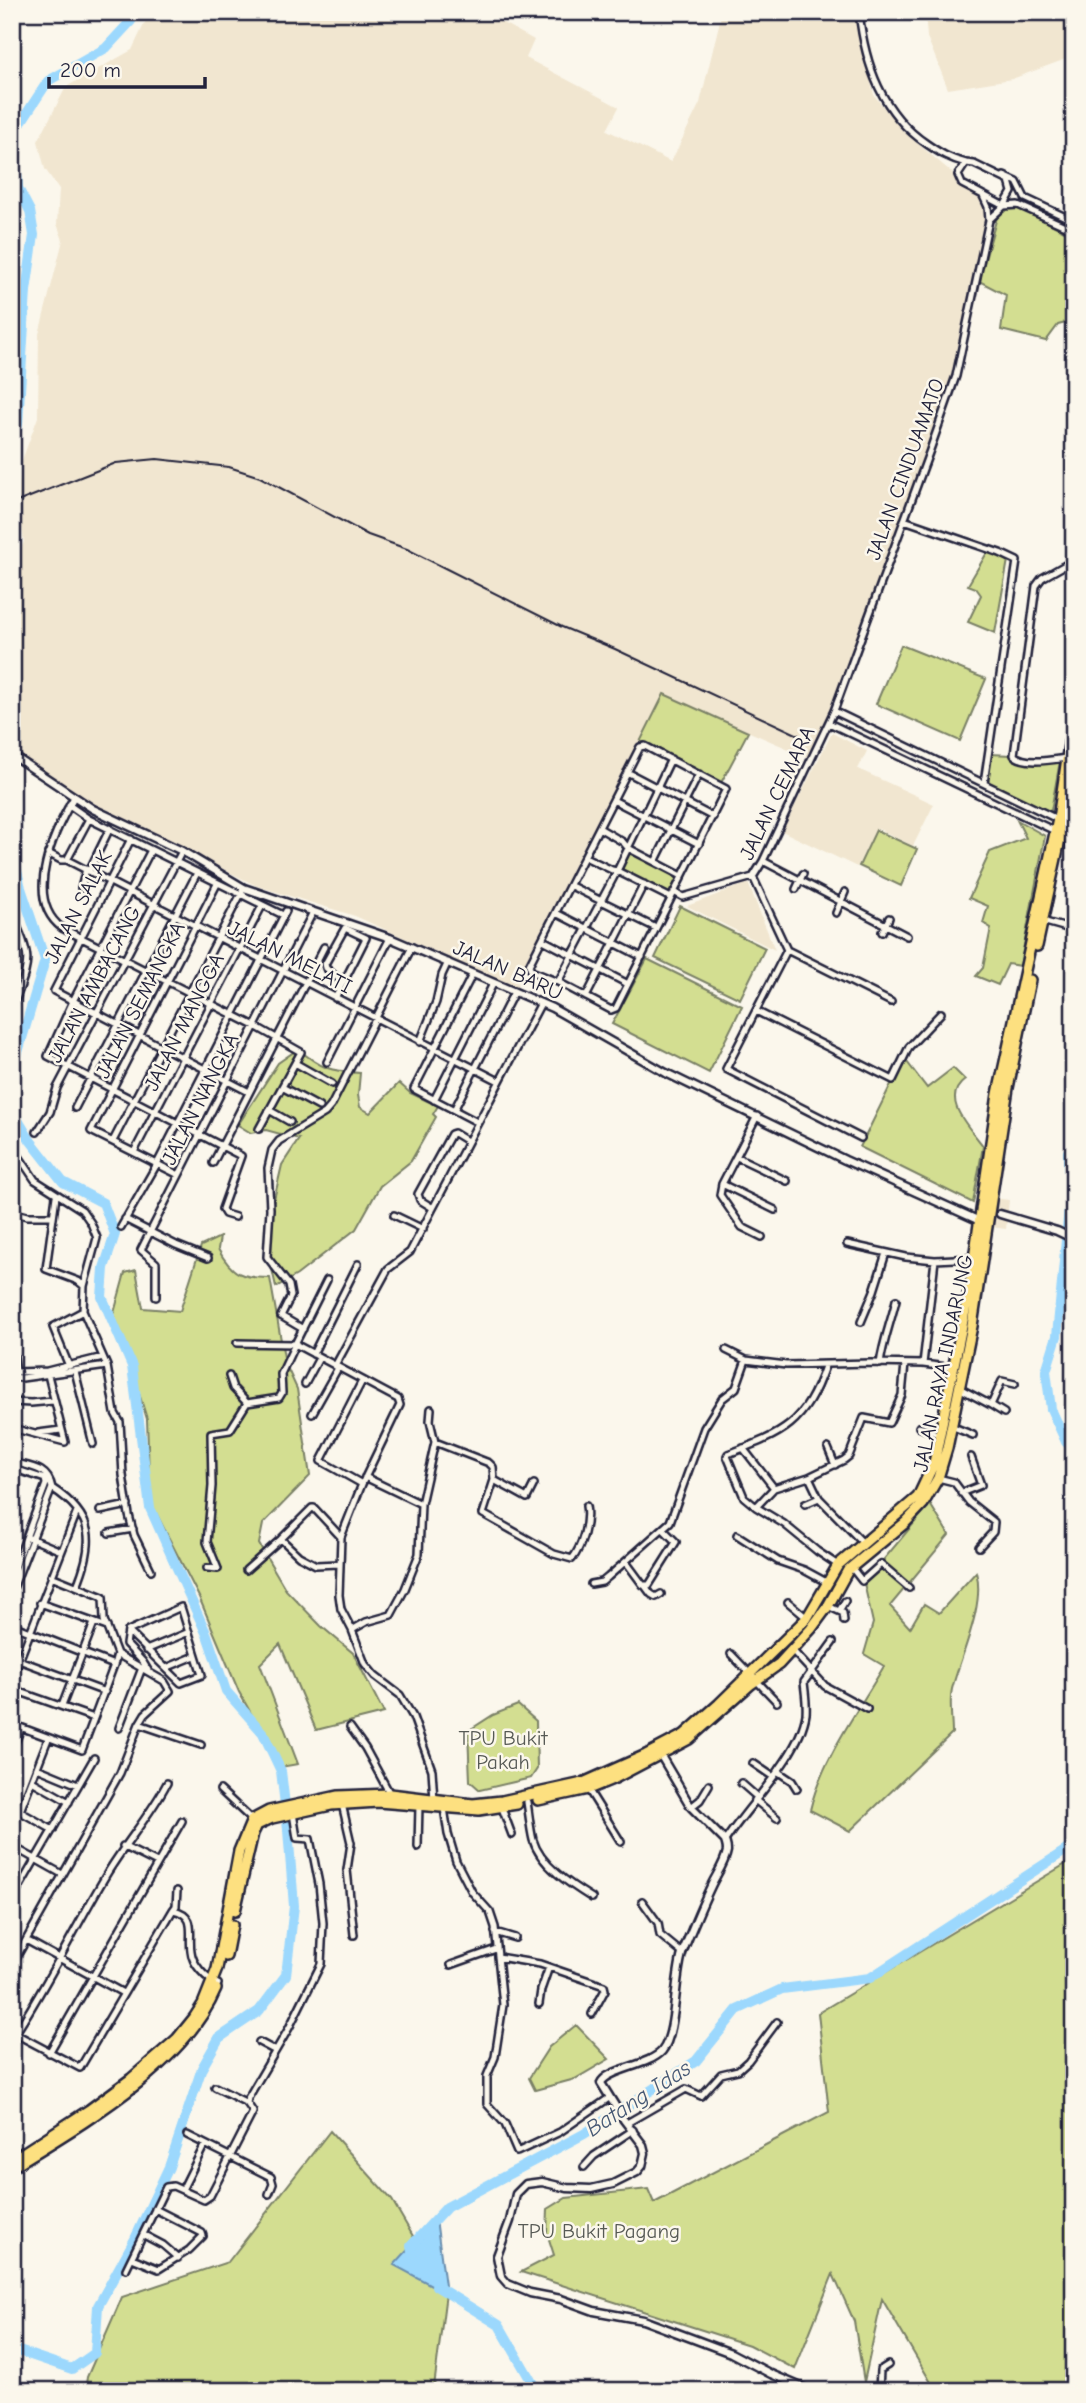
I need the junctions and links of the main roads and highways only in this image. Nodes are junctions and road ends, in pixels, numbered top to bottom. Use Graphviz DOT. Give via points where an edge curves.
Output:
graph roads {
  1 [pos="1074,711"];
  2 [pos="1066,760"];
  3 [pos="1060,827"];
  4 [pos="985,1214"];
  5 [pos="958,1369"];
  6 [pos="752,1678"];
  7 [pos="614,1775"];
  8 [pos="356,1799"];
  9 [pos="292,1810"];
  10 [pos="271,1814"];
  11 [pos="231,1917"];
  12 [pos="164,2055"];
  13 [pos="12,2160"];
  14 [pos="12,2167"];
  1 -- 2 [label="highway, JALAN RAYA INDARUNG"];
  2 -- 3 [label="highway, JALAN RAYA INDARUNG"];
  3 -- 4 [label="highway, JALAN RAYA INDARUNG"];
  3 -- 4 [label="highway, JALAN RAYA INDARUNG" via="999,1094"];
  4 -- 5 [label="highway, JALAN RAYA INDARUNG"];
  4 -- 5 [label="highway, JALAN RAYA INDARUNG" via="979,1289"];
  5 -- 6 [label="highway, JALAN RAYA INDARUNG" via="934,1463 918,1497 838,1565 807,1618"];
  5 -- 6 [label="highway, JALAN RAYA INDARUNG" via="959,1388 939,1478 923,1504 851,1567 811,1629 779,1664"];
  6 -- 7 [label="highway, JALAN RAYA INDARUNG" via="684,1735"];
  6 -- 7 [label="highway, JALAN RAYA INDARUNG" via="701,1730 661,1756"];
  7 -- 8 [label="highway, JALAN RAYA INDARUNG" via="473,1804 390,1794"];
  7 -- 8 [label="highway, JALAN RAYA INDARUNG" via="588,1789 479,1811"];
  8 -- 9 [label="highway, JALAN RAYA INDARUNG"];
  8 -- 9 [label="highway, JALAN RAYA INDARUNG" via="314,1799"];
  9 -- 10 [label="highway, JALAN RAYA INDARUNG"];
  10 -- 11 [label="highway" via="257,1825 250,1840"];
  10 -- 11 [label="highway, JALAN RAYA INDARUNG" via="252,1820 239,1851"];
  11 -- 12 [label="highway" via="211,2001 189,2036"];
  12 -- 13 [label="highway"];
  12 -- 14 [label="highway" via="92,2118"];
}
